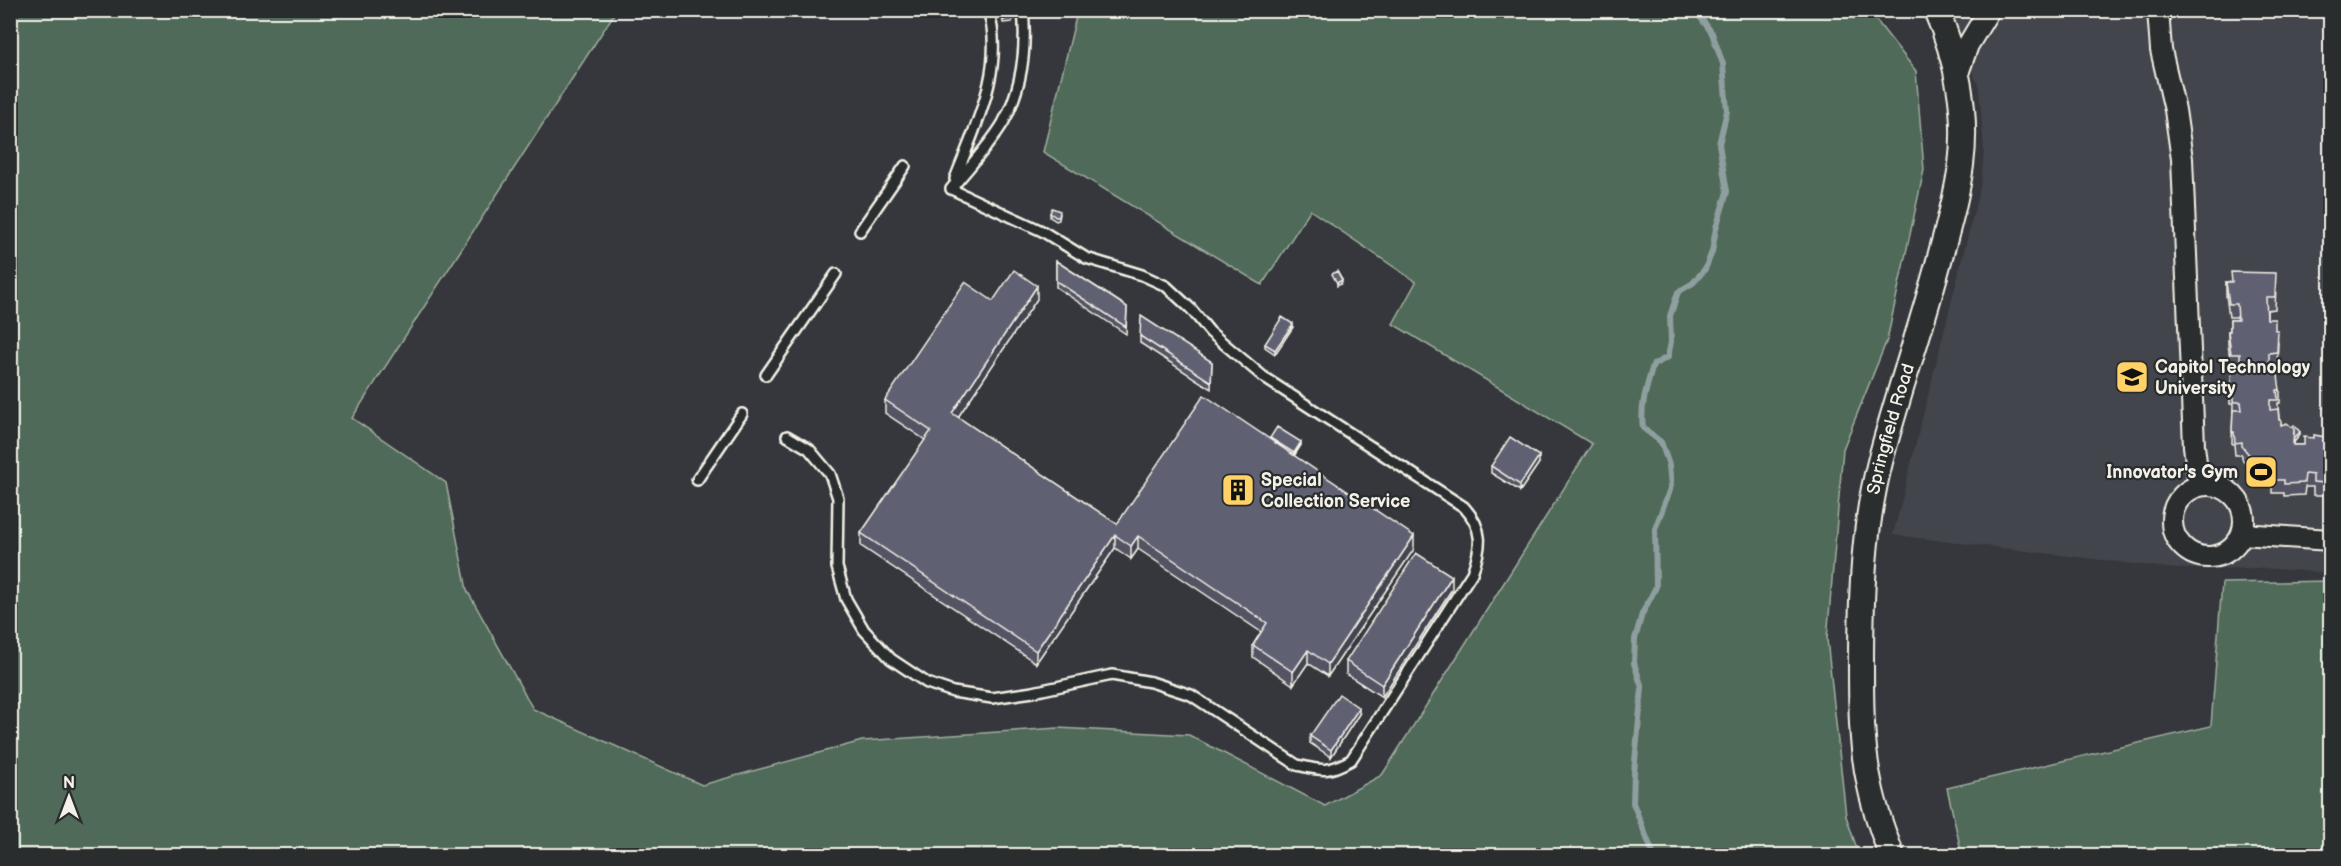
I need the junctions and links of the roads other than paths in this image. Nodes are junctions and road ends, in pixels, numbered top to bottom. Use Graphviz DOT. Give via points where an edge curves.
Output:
graph roads {
  1 [pos="988,10"];
  2 [pos="1023,10"];
  3 [pos="1989,10"];
  4 [pos="2158,10"];
  5 [pos="1936,11"];
  6 [pos="1957,76"];
  7 [pos="905,166"];
  8 [pos="951,189"];
  9 [pos="860,231"];
  10 [pos="836,274"];
  11 [pos="766,375"];
  12 [pos="742,414"];
  13 [pos="787,436"];
  14 [pos="697,480"];
  15 [pos="2199,486"];
  16 [pos="2242,534"];
  17 [pos="2331,540"];
  18 [pos="1892,855"];
  1 -- 8 [label="lane" via="990,78 985,102"];
  2 -- 8 [label="lane" via="1024,63 1016,91 1002,123"];
  3 -- 6 [label="street" via="1968,45"];
  4 -- 15 [label="street" via="2161,50 2182,159"];
  5 -- 6 [label="street, Springfield Road"];
  6 -- 18 [label="street, Springfield Road" via="1963,125 1962,164 1926,313 1880,461 1862,582 1865,757 1877,814"];
  7 -- 9 [label="lane"];
  8 -- 13 [label="lane" via="1042,231 1086,258 1166,286 1210,332 1266,379 1464,507 1475,519 1480,551 1472,573 1351,760 1332,770 1297,765 1191,695 1151,682 1112,675 992,698 927,683 891,659 864,630 846,600 837,567 838,498 830,474 809,449"];
  10 -- 11 [label="lane"];
  12 -- 14 [label="lane"];
  15 -- 16 [label="street" via="2221,487 2239,501"];
  15 -- 16 [label="street" via="2188,491 2174,510 2174,528 2181,544 2191,552 2214,556 2235,545"];
  16 -- 17 [label="street"];
}
